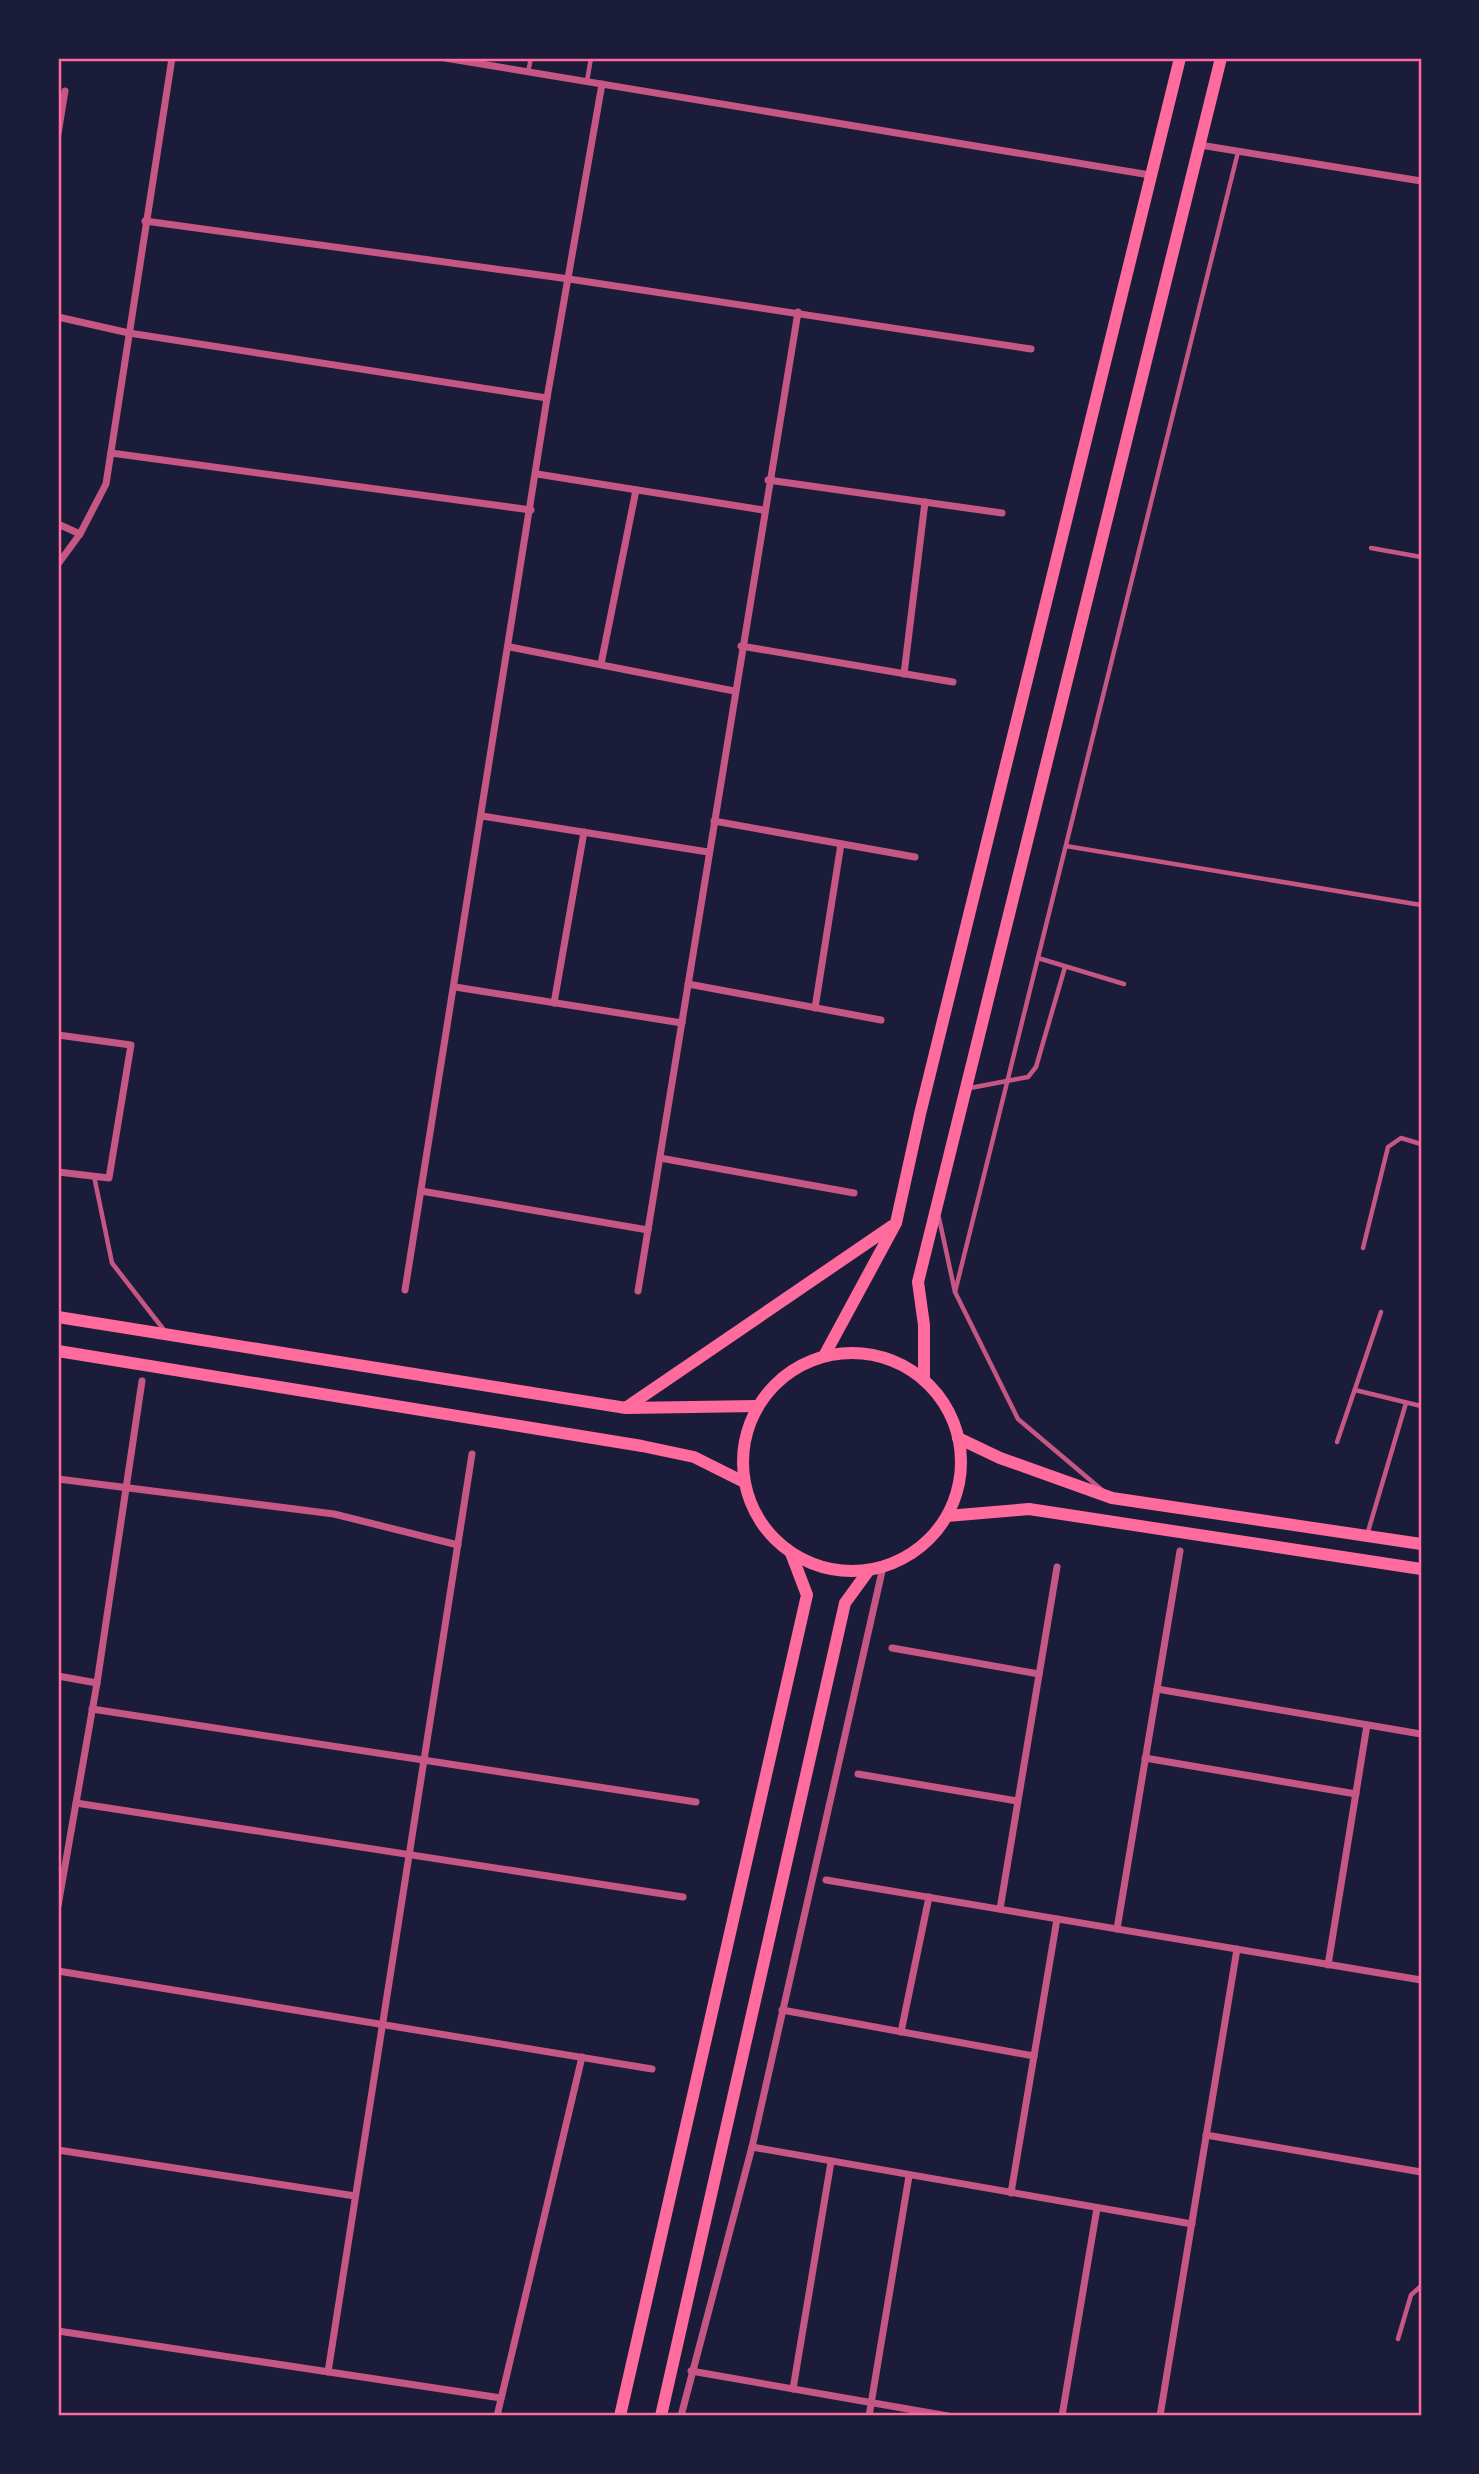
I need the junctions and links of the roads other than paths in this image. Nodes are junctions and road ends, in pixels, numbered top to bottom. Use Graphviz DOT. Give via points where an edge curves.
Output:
graph roads {
  1 [pos="172,58"];
  2 [pos="445,58"];
  3 [pos="531,58"];
  4 [pos="592,58"];
  5 [pos="1180,58"];
  6 [pos="1221,58"];
  7 [pos="528,72"];
  8 [pos="587,83"];
  9 [pos="603,84"];
  10 [pos="65,91"];
  11 [pos="58,134"];
  12 [pos="1200,145"];
  13 [pos="1238,151"];
  14 [pos="1150,175"];
  15 [pos="1421,181"];
  16 [pos="145,221"];
  17 [pos="569,279"];
  18 [pos="797,312"];
  19 [pos="58,317"];
  20 [pos="129,333"];
  21 [pos="1031,349"];
  22 [pos="547,398"];
  23 [pos="111,453"];
  24 [pos="537,474"];
  25 [pos="768,480"];
  26 [pos="636,490"];
  27 [pos="925,502"];
  28 [pos="531,510"];
  29 [pos="763,510"];
  30 [pos="1002,513"];
  31 [pos="58,524"];
  32 [pos="80,534"];
  33 [pos="1371,548"];
  34 [pos="1421,557"];
  35 [pos="58,564"];
  36 [pos="741,646"];
  37 [pos="510,647"];
  38 [pos="601,664"];
  39 [pos="904,674"];
  40 [pos="953,682"];
  41 [pos="734,691"];
  42 [pos="482,816"];
  43 [pos="713,821"];
  44 [pos="584,832"];
  45 [pos="841,844"];
  46 [pos="1066,846"];
  47 [pos="708,852"];
  48 [pos="915,857"];
  49 [pos="1421,905"];
  50 [pos="1038,958"];
  51 [pos="1065,967"];
  52 [pos="688,984"];
  53 [pos="1124,984"];
  54 [pos="455,987"];
  55 [pos="554,1003"];
  56 [pos="815,1008"];
  57 [pos="881,1020"];
  58 [pos="682,1023"];
  59 [pos="58,1035"];
  60 [pos="1008,1080"];
  61 [pos="966,1088"];
  62 [pos="1421,1144"];
  63 [pos="660,1158"];
  64 [pos="58,1172"];
  65 [pos="93,1176"];
  66 [pos="421,1191"];
  67 [pos="855,1192"];
  68 [pos="936,1207"];
  69 [pos="897,1223"];
  70 [pos="648,1230"];
  71 [pos="1363,1248"];
  72 [pos="405,1290"];
  73 [pos="638,1291"];
  74 [pos="955,1292"];
  75 [pos="1381,1312"];
  76 [pos="58,1317"];
  77 [pos="168,1334"];
  78 [pos="58,1351"];
  79 [pos="824,1356"];
  80 [pos="924,1380"];
  81 [pos="142,1381"];
  82 [pos="1355,1390"];
  83 [pos="1406,1403"];
  84 [pos="758,1406"];
  85 [pos="1421,1406"];
  86 [pos="626,1408"];
  87 [pos="958,1438"];
  88 [pos="1337,1442"];
  89 [pos="472,1454"];
  90 [pos="58,1479"];
  91 [pos="744,1482"];
  92 [pos="127,1490"];
  93 [pos="1112,1497"];
  94 [pos="947,1516"];
  95 [pos="1367,1536"];
  96 [pos="1421,1544"];
  97 [pos="458,1545"];
  98 [pos="1180,1551"];
  99 [pos="791,1553"];
  100 [pos="883,1567"];
  101 [pos="1057,1567"];
  102 [pos="1421,1569"];
  103 [pos="869,1570"];
  104 [pos="892,1648"];
  105 [pos="1040,1674"];
  106 [pos="58,1676"];
  107 [pos="97,1683"];
  108 [pos="1157,1689"];
  109 [pos="92,1709"];
  110 [pos="1367,1725"];
  111 [pos="1421,1734"];
  112 [pos="1146,1758"];
  113 [pos="424,1760"];
  114 [pos="858,1774"];
  115 [pos="1356,1794"];
  116 [pos="1017,1801"];
  117 [pos="695,1802"];
  118 [pos="76,1803"];
  119 [pos="409,1854"];
  120 [pos="62,1859"];
  121 [pos="826,1880"];
  122 [pos="683,1897"];
  123 [pos="929,1897"];
  124 [pos="58,1906"];
  125 [pos="1000,1909"];
  126 [pos="1057,1919"];
  127 [pos="1118,1929"];
  128 [pos="1237,1949"];
  129 [pos="1328,1965"];
  130 [pos="58,1971"];
  131 [pos="1421,1980"];
  132 [pos="782,2010"];
  133 [pos="383,2024"];
  134 [pos="901,2032"];
  135 [pos="1034,2056"];
  136 [pos="582,2057"];
  137 [pos="652,2069"];
  138 [pos="1206,2135"];
  139 [pos="751,2147"];
  140 [pos="58,2150"];
  141 [pos="831,2162"];
  142 [pos="1421,2172"];
  143 [pos="909,2176"];
  144 [pos="1011,2193"];
  145 [pos="355,2196"];
  146 [pos="1097,2208"];
  147 [pos="1192,2224"];
  148 [pos="1421,2286"];
  149 [pos="58,2331"];
  150 [pos="1398,2339"];
  151 [pos="691,2371"];
  152 [pos="328,2372"];
  153 [pos="793,2389"];
  154 [pos="501,2398"];
  155 [pos="871,2403"];
  156 [pos="497,2416"];
  157 [pos="620,2416"];
  158 [pos="661,2416"];
  159 [pos="681,2416"];
  160 [pos="869,2416"];
  161 [pos="948,2416"];
  162 [pos="1062,2416"];
  163 [pos="1160,2416"];
  1 -- 16 [label="street"];
  2 -- 7 [label="street"];
  3 -- 7 [label="lane"];
  4 -- 8 [label="lane"];
  5 -- 14 [label="main road"];
  6 -- 12 [label="main road"];
  7 -- 8 [label="street"];
  8 -- 9 [label="street"];
  9 -- 14 [label="street"];
  9 -- 17 [label="street"];
  10 -- 11 [label="street"];
  12 -- 13 [label="street"];
  12 -- 61 [label="main road"];
  13 -- 15 [label="street"];
  13 -- 46 [label="lane"];
  14 -- 69 [label="main road" via="926,1087"];
  16 -- 17 [label="street"];
  16 -- 20 [label="street"];
  17 -- 18 [label="street"];
  17 -- 22 [label="street"];
  18 -- 21 [label="street"];
  18 -- 25 [label="street"];
  19 -- 20 [label="street"];
  20 -- 22 [label="street"];
  20 -- 23 [label="street"];
  22 -- 24 [label="street"];
  23 -- 28 [label="street"];
  23 -- 32 [label="street" via="106,484"];
  24 -- 26 [label="street"];
  24 -- 28 [label="street"];
  25 -- 27 [label="street"];
  25 -- 29 [label="street"];
  26 -- 29 [label="street"];
  26 -- 38 [label="street"];
  27 -- 30 [label="street"];
  27 -- 39 [label="street"];
  28 -- 37 [label="street"];
  29 -- 36 [label="street"];
  31 -- 32 [label="street"];
  32 -- 35 [label="street"];
  33 -- 34 [label="lane"];
  36 -- 39 [label="street"];
  36 -- 41 [label="street"];
  37 -- 38 [label="street"];
  37 -- 42 [label="street"];
  38 -- 41 [label="street"];
  39 -- 40 [label="street"];
  41 -- 43 [label="street"];
  42 -- 44 [label="street"];
  42 -- 54 [label="street"];
  43 -- 45 [label="street"];
  43 -- 47 [label="street"];
  44 -- 47 [label="street"];
  44 -- 55 [label="street"];
  45 -- 48 [label="street"];
  45 -- 56 [label="street"];
  46 -- 49 [label="lane"];
  46 -- 50 [label="lane"];
  47 -- 52 [label="street"];
  50 -- 51 [label="lane"];
  50 -- 60 [label="lane"];
  51 -- 53 [label="lane"];
  51 -- 60 [label="lane" via="1037,1068 1028,1077"];
  52 -- 56 [label="street"];
  52 -- 58 [label="street"];
  54 -- 55 [label="street"];
  54 -- 66 [label="street"];
  55 -- 58 [label="street"];
  56 -- 57 [label="street"];
  58 -- 63 [label="street"];
  59 -- 65 [label="street" via="131,1045 109,1178"];
  60 -- 61 [label="lane"];
  60 -- 74 [label="lane"];
  61 -- 68 [label="main road"];
  62 -- 71 [label="lane" via="1401,1138 1388,1147"];
  63 -- 67 [label="street"];
  63 -- 70 [label="street"];
  64 -- 65 [label="street"];
  65 -- 77 [label="lane" via="112,1263"];
  66 -- 70 [label="street"];
  66 -- 72 [label="street"];
  68 -- 74 [label="lane"];
  68 -- 80 [label="main road" via="918,1282"];
  69 -- 79 [label="main road"];
  69 -- 86 [label="main road"];
  70 -- 73 [label="street"];
  74 -- 93 [label="lane" via="1018,1419"];
  75 -- 82 [label="lane"];
  76 -- 77 [label="main road"];
  77 -- 86 [label="main road"];
  78 -- 91 [label="main road" via="642,1446 694,1457"];
  79 -- 80 [label="main road" via="859,1353 894,1361"];
  79 -- 84 [label="main road" via="775,1384"];
  80 -- 87 [label="main road" via="951,1416"];
  81 -- 92 [label="street"];
  82 -- 83 [label="lane"];
  82 -- 88 [label="lane"];
  83 -- 85 [label="lane"];
  83 -- 95 [label="lane"];
  84 -- 86 [label="main road"];
  84 -- 91 [label="main road" via="747,1430"];
  87 -- 93 [label="main road" via="1000,1458"];
  87 -- 94 [label="main road" via="960,1478"];
  89 -- 97 [label="street"];
  90 -- 92 [label="street"];
  91 -- 99 [label="main road" via="756,1515"];
  92 -- 97 [label="street" via="334,1514"];
  92 -- 107 [label="street"];
  93 -- 95 [label="main road"];
  94 -- 100 [label="main road" via="922,1546"];
  94 -- 102 [label="main road" via="1029,1509"];
  95 -- 96 [label="main road"];
  97 -- 113 [label="street"];
  98 -- 108 [label="street"];
  99 -- 103 [label="main road" via="829,1568"];
  99 -- 157 [label="main road" via="807,1595"];
  100 -- 103 [label="main road"];
  100 -- 132 [label="street"];
  101 -- 105 [label="street"];
  103 -- 158 [label="main road" via="845,1603"];
  104 -- 105 [label="street"];
  105 -- 116 [label="street"];
  106 -- 107 [label="street"];
  107 -- 109 [label="street"];
  108 -- 110 [label="street"];
  108 -- 112 [label="street"];
  109 -- 113 [label="street"];
  109 -- 118 [label="street"];
  110 -- 111 [label="street"];
  110 -- 115 [label="street"];
  112 -- 115 [label="street"];
  112 -- 127 [label="street"];
  113 -- 117 [label="street"];
  113 -- 119 [label="street"];
  114 -- 116 [label="street"];
  115 -- 129 [label="street"];
  116 -- 125 [label="street"];
  118 -- 119 [label="street"];
  118 -- 120 [label="street"];
  119 -- 122 [label="street"];
  119 -- 133 [label="street"];
  120 -- 124 [label="street"];
  121 -- 123 [label="street"];
  123 -- 125 [label="street"];
  123 -- 134 [label="street"];
  125 -- 126 [label="street"];
  126 -- 127 [label="street"];
  126 -- 135 [label="street"];
  127 -- 128 [label="street"];
  128 -- 129 [label="street"];
  128 -- 138 [label="street"];
  129 -- 131 [label="street"];
  130 -- 133 [label="street"];
  132 -- 134 [label="street"];
  132 -- 139 [label="street"];
  133 -- 136 [label="street"];
  133 -- 145 [label="street"];
  134 -- 135 [label="street"];
  135 -- 144 [label="street"];
  136 -- 137 [label="street"];
  136 -- 154 [label="street"];
  138 -- 142 [label="street"];
  138 -- 147 [label="street"];
  139 -- 141 [label="street"];
  139 -- 151 [label="street"];
  140 -- 145 [label="street"];
  141 -- 143 [label="street"];
  141 -- 153 [label="street"];
  143 -- 144 [label="street"];
  143 -- 155 [label="street"];
  144 -- 146 [label="street"];
  145 -- 152 [label="street"];
  146 -- 147 [label="street"];
  146 -- 162 [label="street"];
  147 -- 163 [label="street"];
  148 -- 150 [label="lane" via="1411,2295"];
  149 -- 152 [label="street"];
  151 -- 153 [label="street"];
  151 -- 159 [label="street"];
  152 -- 154 [label="street"];
  153 -- 155 [label="street"];
  154 -- 156 [label="street"];
  155 -- 160 [label="street"];
  155 -- 161 [label="street"];
}
